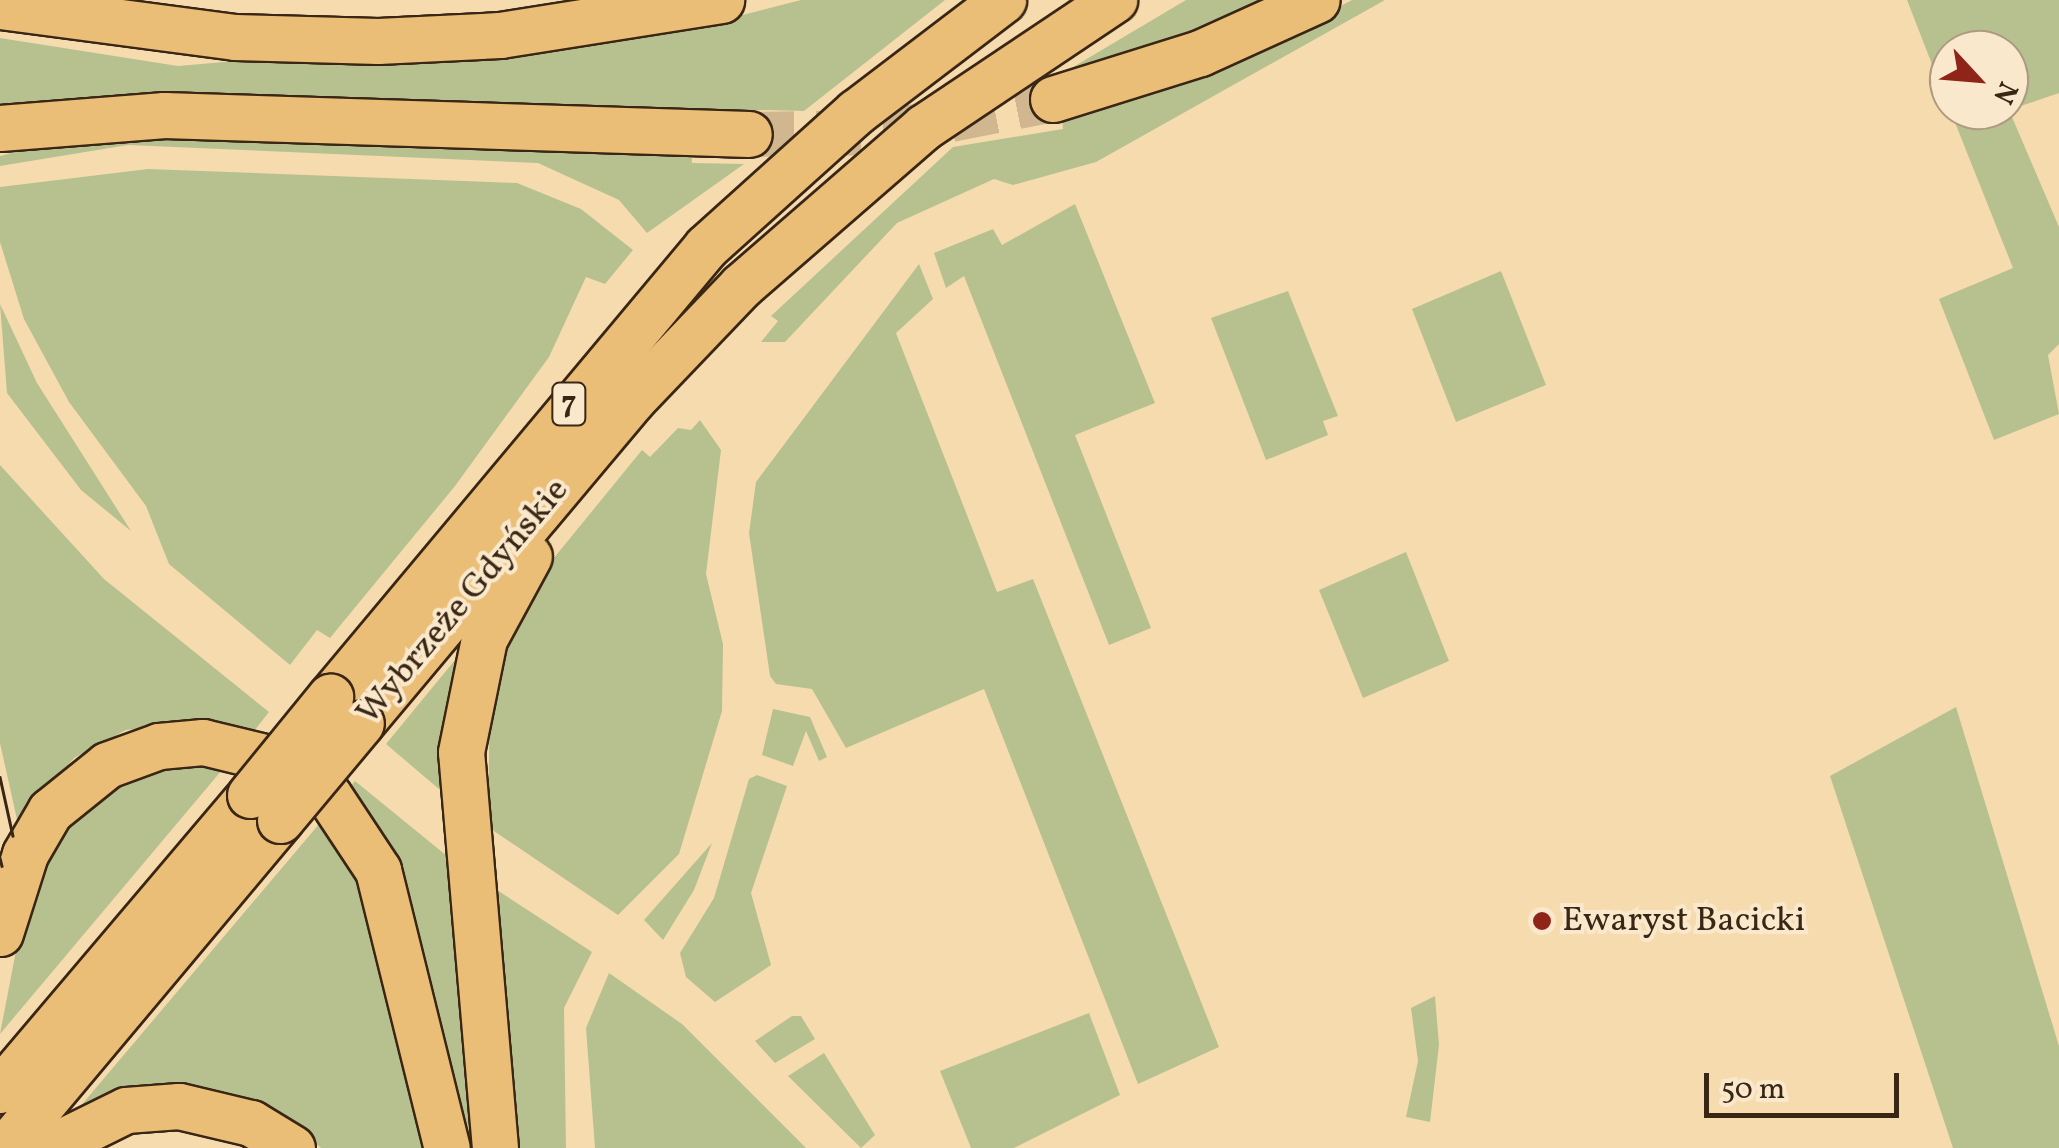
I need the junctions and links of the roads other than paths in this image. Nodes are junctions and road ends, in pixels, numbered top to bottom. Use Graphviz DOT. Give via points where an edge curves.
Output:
graph roads {
  1 [pos="721,0"];
  2 [pos="1003,0"];
  3 [pos="1114,0"];
  4 [pos="1318,0"];
  5 [pos="0,6"];
  6 [pos="1054,99"];
  7 [pos="0,128"];
  8 [pos="749,134"];
  9 [pos="591,451"];
  10 [pos="346,710"];
  11 [pos="265,808"];
  12 [pos="0,933"];
  13 [pos="0,1090"];
  14 [pos="5,1148"];
  15 [pos="49,1148"];
  16 [pos="292,1148"];
  17 [pos="447,1148"];
  18 [pos="495,1148"];
  1 -- 5 [label="highway" via="500,35 378,41 235,38"];
  2 -- 10 [label="highway, Wybrzeże Gdyńskie / 7" via="856,112 706,247"];
  3 -- 9 [label="highway, Wybrzeże Gdyńskie / 7" via="938,116 826,207 703,323"];
  4 -- 6 [label="highway" via="1200,53"];
  7 -- 8 [label="highway" via="164,115"];
  9 -- 10 [label="highway, Wybrzeże Gdyńskie / 7"];
  9 -- 18 [label="highway" via="484,638 465,713 461,806"];
  10 -- 11 [label="highway, Wybrzeże Gdyńskie / 7, bridge"];
  11 -- 13 [label="highway, Wybrzeże Gdyńskie / 7"];
  11 -- 14 [label="highway, Wybrzeże Gdyńskie / 7"];
  12 -- 17 [label="highway" via="24,854 50,810 107,765 158,746 203,742 281,761 329,796 378,870"];
  15 -- 16 [label="highway" via="126,1110 179,1106 251,1122"];
}
